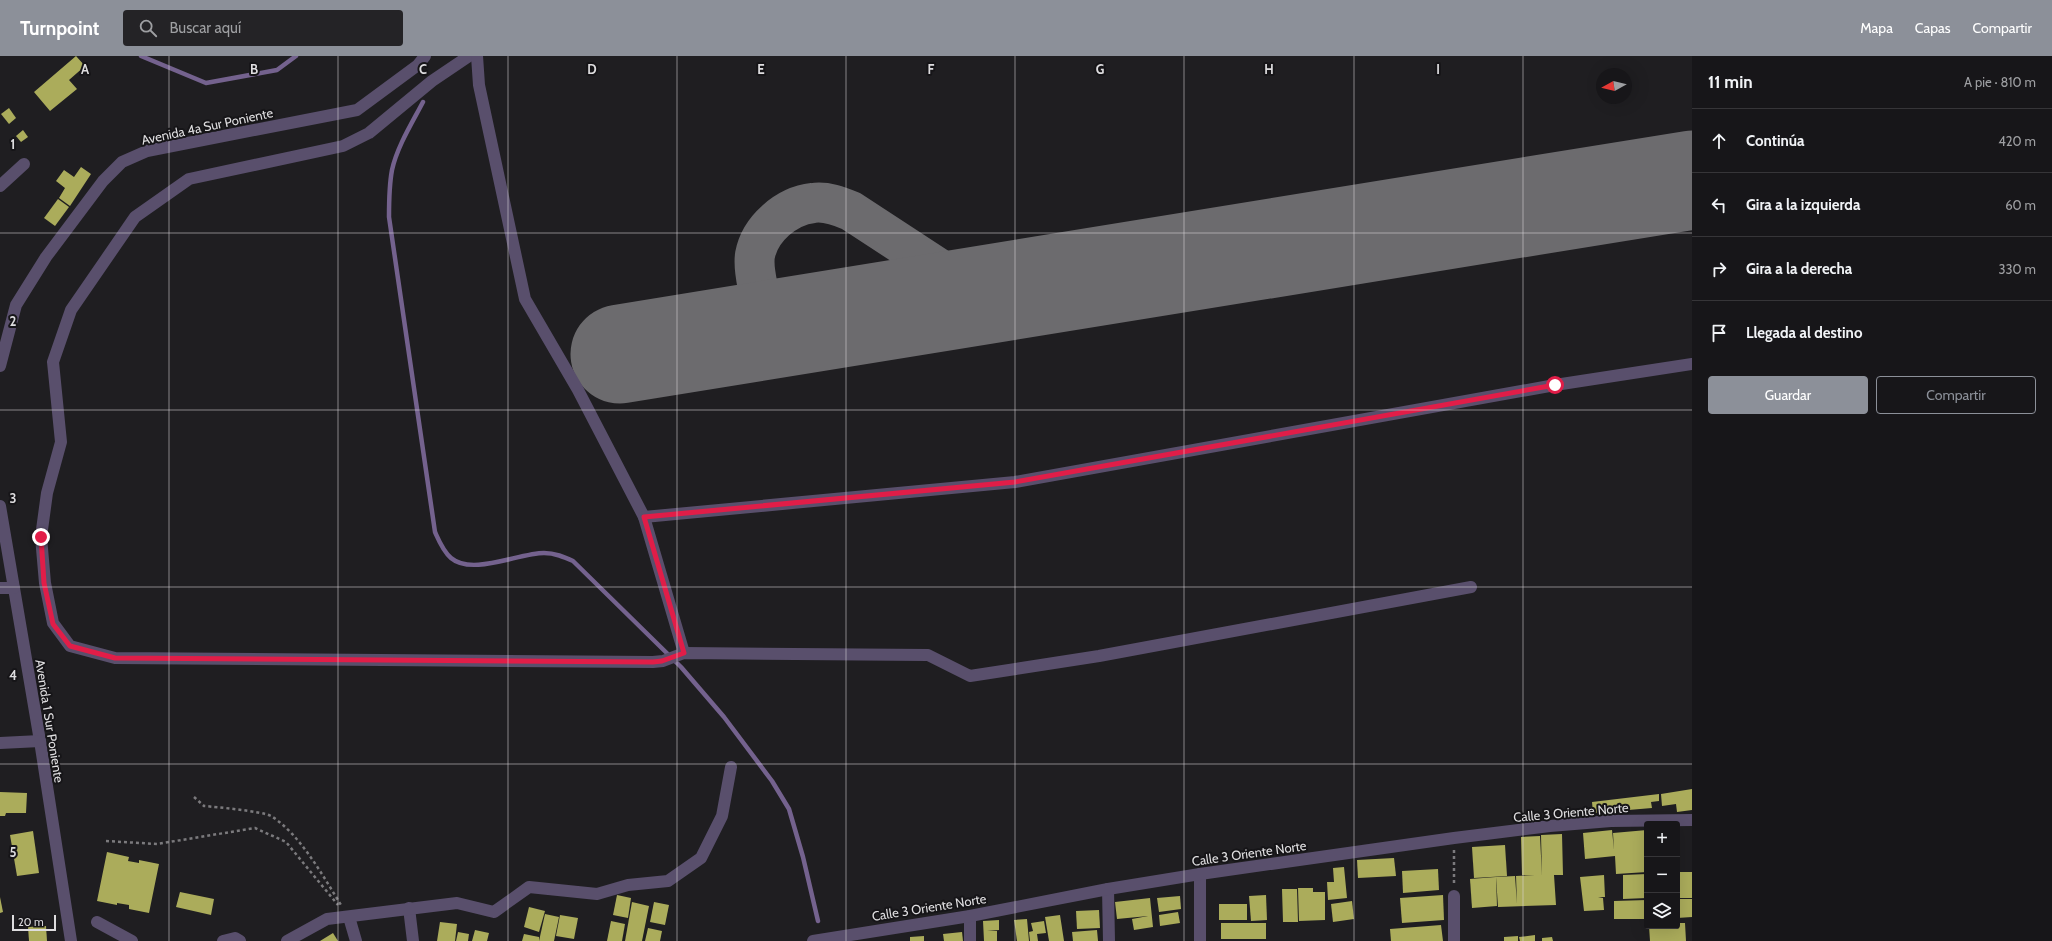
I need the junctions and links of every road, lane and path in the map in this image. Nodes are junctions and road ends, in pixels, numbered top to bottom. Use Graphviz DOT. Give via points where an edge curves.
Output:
graph roads {
  1 [pos="425,56"];
  2 [pos="468,56"];
  3 [pos="477,56"];
  4 [pos="24,164"];
  5 [pos="0,186"];
  6 [pos="1692,364"];
  7 [pos="0,366"];
  8 [pos="0,506"];
  9 [pos="644,517"];
  10 [pos="1471,587"];
  11 [pos="0,588"];
  12 [pos="14,588"];
  13 [pos="682,654"];
  14 [pos="40,741"];
  15 [pos="0,743"];
  16 [pos="731,767"];
  17 [pos="194,797"];
  18 [pos="1692,820"];
  19 [pos="1454,838"];
  20 [pos="106,840"];
  21 [pos="1200,874"];
  22 [pos="1108,889"];
  23 [pos="1454,896"];
  24 [pos="408,908"];
  25 [pos="970,916"];
  26 [pos="349,917"];
  27 [pos="98,922"];
  28 [pos="837,938"];
  29 [pos="70,941"];
  30 [pos="132,941"];
  31 [pos="223,941"];
  32 [pos="240,941"];
  33 [pos="288,941"];
  34 [pos="356,941"];
  35 [pos="413,941"];
  36 [pos="813,941"];
  37 [pos="970,941"];
  38 [pos="1109,941"];
  39 [pos="1200,941"];
  40 [pos="1454,941"];
  1 -- 7 [label="street, Avenida 4a Sur Poniente" via="418,65 357,110 147,151 122,162 103,181 60,238 16,305"];
  2 -- 13 [label="street" via="432,81 368,133 343,146 189,179 135,217 71,310 53,362 61,442 47,493 41,537 44,583 53,624 70,646 115,658 662,661"];
  3 -- 9 [label="street" via="479,85 525,299 578,390"];
  4 -- 5 [label="street"];
  6 -- 9 [label="street" via="1555,385 1015,482"];
  8 -- 12 [label="street, Avenida 1 Sur Poniente"];
  9 -- 13 [label="street"];
  10 -- 13 [label="street" via="1099,656 970,676 928,655"];
  11 -- 12 [label="street"];
  12 -- 14 [label="street, Avenida 1 Sur Poniente"];
  14 -- 15 [label="street"];
  14 -- 29 [label="street, Avenida 1 Sur Poniente"];
  16 -- 24 [label="street" via="722,816 701,858 668,881 628,885 597,894 529,887 494,912 457,903"];
  17 -- 26 [label="path" via="204,806 270,816 291,834 321,872"];
  18 -- 19 [label="street, Calle 3 Oriente Norte" via="1611,821"];
  19 -- 21 [label="street, Calle 3 Oriente Norte"];
  19 -- 23 [label="path"];
  20 -- 26 [label="path" via="156,844 255,828 286,842"];
  21 -- 22 [label="street, Calle 3 Oriente Norte"];
  21 -- 39 [label="street"];
  22 -- 25 [label="street, Calle 3 Oriente Norte"];
  22 -- 38 [label="street"];
  23 -- 40 [label="street"];
  24 -- 26 [label="street"];
  24 -- 35 [label="street"];
  25 -- 28 [label="street, Calle 3 Oriente Norte"];
  25 -- 37 [label="street"];
  26 -- 33 [label="street" via="327,919"];
  26 -- 34 [label="street"];
  27 -- 30 [label="street"];
  28 -- 36 [label="street, Calle 3 Oriente Norte"];
  31 -- 32 [label="street" via="235,938"];
}
